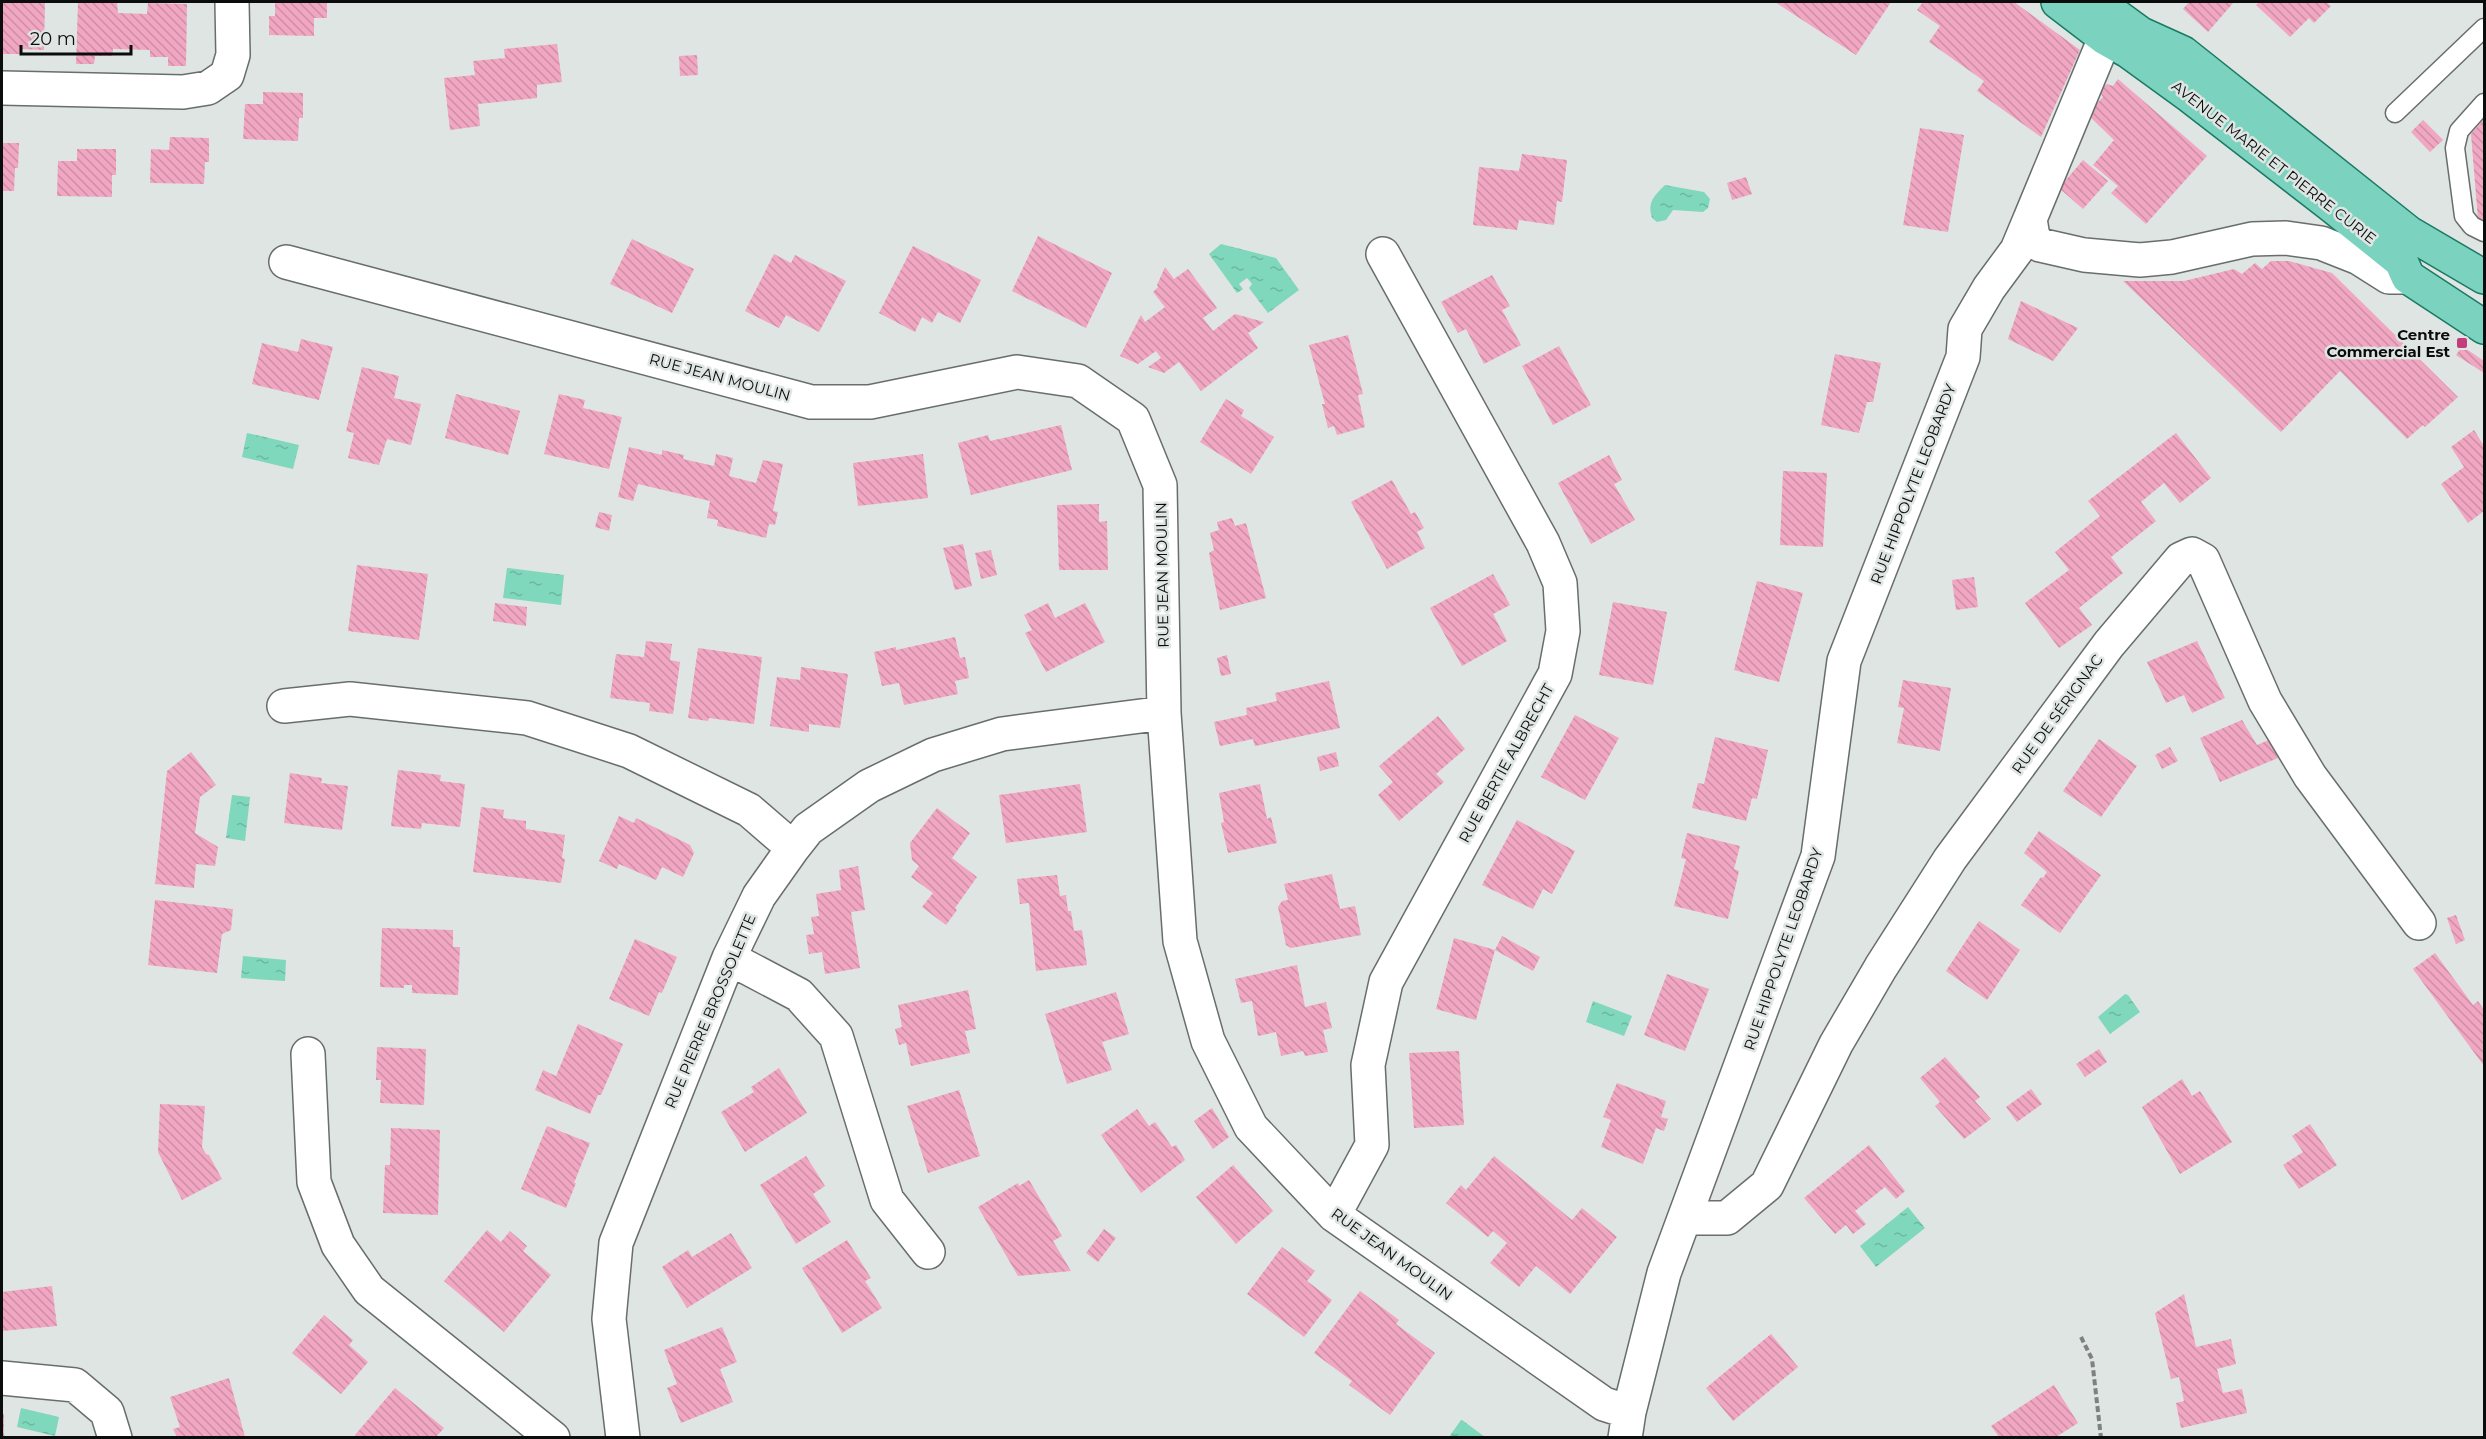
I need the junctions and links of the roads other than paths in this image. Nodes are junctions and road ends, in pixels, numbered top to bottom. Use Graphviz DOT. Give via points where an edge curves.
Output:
graph roads {
  1 [pos="232,2"];
  2 [pos="2058,2"];
  3 [pos="2097,2"];
  4 [pos="2484,28"];
  5 [pos="2105,38"];
  6 [pos="2,88"];
  7 [pos="2484,103"];
  8 [pos="2395,113"];
  9 [pos="2030,219"];
  10 [pos="2484,232"];
  11 [pos="1383,254"];
  12 [pos="2084,255"];
  13 [pos="286,262"];
  14 [pos="2408,277"];
  15 [pos="2484,277"];
  16 [pos="2484,327"];
  17 [pos="1963,357"];
  18 [pos="284,706"];
  19 [pos="1164,713"];
  20 [pos="793,848"];
  21 [pos="2420,922"];
  22 [pos="729,958"];
  23 [pos="308,1054"];
  24 [pos="1334,1215"];
  25 [pos="1685,1218"];
  26 [pos="928,1252"];
  27 [pos="2,1378"];
  28 [pos="1627,1425"];
  29 [pos="115,1437"];
  30 [pos="553,1437"];
  31 [pos="623,1437"];
  1 -- 6 [label="street" via="233,55 227,75 208,88 183,92"];
  2 -- 5 [label="main road, AVENUE MARIE ET PIERRE CURIE"];
  3 -- 15 [label="main road, AVENUE MARIE ET PIERRE CURIE" via="2141,34 2183,53 2409,233"];
  4 -- 8 [label="lane"];
  5 -- 9 [label="street, RUE HIPPOLYTE LEOBARDY"];
  5 -- 14 [label="main road, AVENUE MARIE ET PIERRE CURIE" via="2190,96 2339,212 2401,261"];
  7 -- 10 [label="lane" via="2459,131 2455,148 2464,216"];
  9 -- 12 [label="street, RUE HIPPOLYTE LEOBARDY" via="2033,237 2040,245"];
  9 -- 17 [label="street, RUE HIPPOLYTE LEOBARDY" via="2018,250 1965,329"];
  11 -- 24 [label="street, RUE BERTIE ALBRECHT" via="1543,543 1560,583 1563,631 1555,674 1386,982 1368,1065 1372,1144"];
  12 -- 14 [label="street, RUE HIPPOLYTE LEOBARDY" via="2140,260 2252,239 2286,238 2321,243 2358,258 2389,277"];
  12 -- 17 [label="street, RUE HIPPOLYTE LEOBARDY" via="2021,274 2006,294 1983,340"];
  13 -- 19 [label="street, RUE JEAN MOULIN" via="811,402 870,402 1017,372 1078,381 1133,418 1160,485"];
  14 -- 16 [label="main road, AVENUE MARIE ET PIERRE CURIE"];
  17 -- 25 [label="street, RUE HIPPOLYTE LEOBARDY" via="1844,661 1818,856"];
  18 -- 20 [label="street" via="350,699 528,718 630,751 749,810"];
  19 -- 20 [label="street, RUE PIERRE BROSSOLETTE" via="1002,734 933,755 869,786 808,829"];
  19 -- 24 [label="street, RUE JEAN MOULIN" via="1180,941 1208,1041 1251,1127"];
  20 -- 22 [label="street, RUE PIERRE BROSSOLETTE" via="759,896"];
  21 -- 25 [label="street, RUE DE SÉRIGNAC" via="2310,776 2265,701 2203,560 2192,554 2181,559 2109,644 1950,860 1836,1044 1767,1185 1727,1218"];
  22 -- 26 [label="street" via="799,994 836,1036 887,1200"];
  22 -- 31 [label="street, RUE PIERRE BROSSOLETTE" via="616,1243 609,1319"];
  23 -- 30 [label="street" via="314,1182 338,1245 369,1290"];
  24 -- 28 [label="street, RUE JEAN MOULIN" via="1604,1404"];
  25 -- 28 [label="street, RUE HIPPOLYTE LEOBARDY" via="1664,1273"];
  27 -- 29 [label="street" via="75,1385 108,1412"];
}
